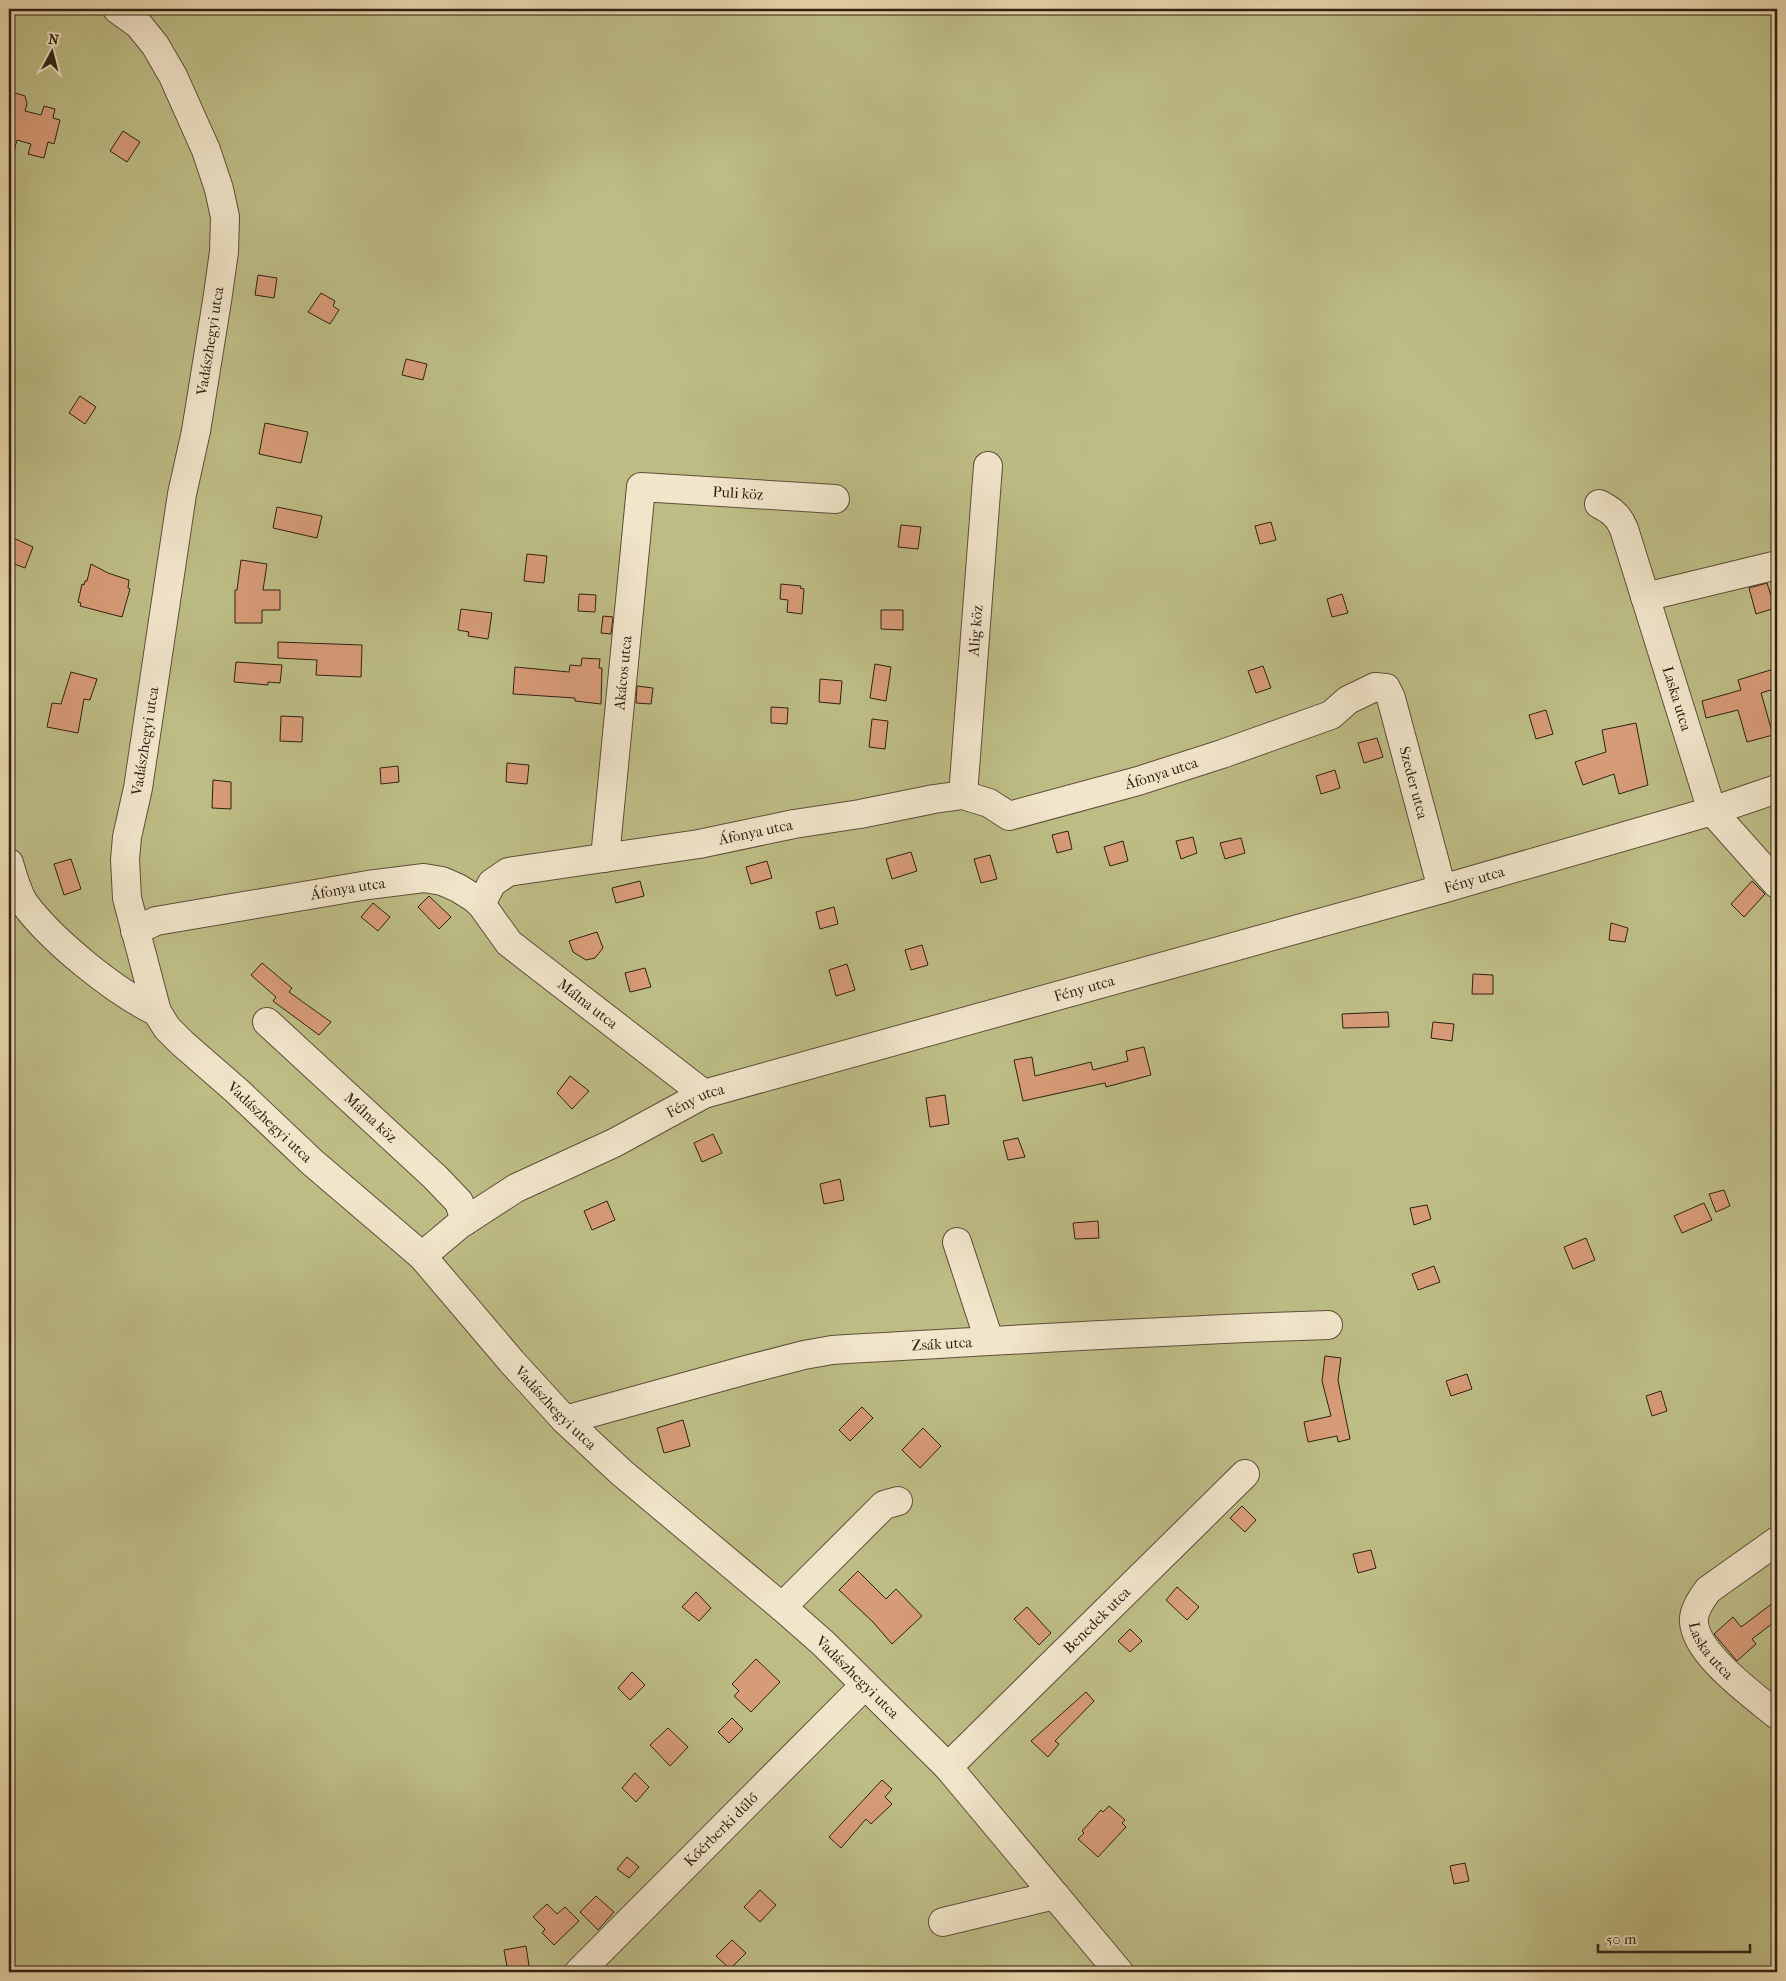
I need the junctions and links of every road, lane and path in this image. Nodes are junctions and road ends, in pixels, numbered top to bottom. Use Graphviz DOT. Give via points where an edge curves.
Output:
graph roads {
  1 [pos="117,9"];
  2 [pos="988,466"];
  3 [pos="641,487"];
  4 [pos="835,499"];
  5 [pos="1599,504"];
  6 [pos="1777,565"];
  7 [pos="1645,597"];
  8 [pos="1375,687"];
  9 [pos="1777,789"];
  10 [pos="963,795"];
  11 [pos="1712,811"];
  12 [pos="605,858"];
  13 [pos="9,863"];
  14 [pos="1777,884"];
  15 [pos="1442,889"];
  16 [pos="481,904"];
  17 [pos="135,931"];
  18 [pos="157,1012"];
  19 [pos="266,1022"];
  20 [pos="704,1094"];
  21 [pos="466,1221"];
  22 [pos="957,1242"];
  23 [pos="422,1256"];
  24 [pos="1328,1325"];
  25 [pos="989,1340"];
  26 [pos="565,1420"];
  27 [pos="1245,1474"];
  28 [pos="898,1501"];
  29 [pos="1777,1541"];
  30 [pos="782,1607"];
  31 [pos="864,1686"];
  32 [pos="1777,1716"];
  33 [pos="948,1767"];
  34 [pos="1055,1895"];
  35 [pos="943,1922"];
  36 [pos="579,1972"];
  37 [pos="1119,1972"];
  1 -- 17 [label="street, Vadászhegyi utca" via="138,24 155,44 173,76 206,150 220,189 225,218 224,252 196,431 182,494 128,836 125,881"];
  2 -- 10 [label="street, Alig köz"];
  3 -- 4 [label="street, Puli köz"];
  3 -- 12 [label="street, Akácos utca"];
  5 -- 7 [label="street, Laska utca" via="1612,510 1620,519"];
  6 -- 7 [label="street"];
  7 -- 11 [label="street, Laska utca"];
  8 -- 10 [label="street, Áfonya utca" via="1348,700 1331,715 1222,754 1009,816 989,803"];
  8 -- 15 [label="street, Szeder utca" via="1386,688 1391,698"];
  9 -- 11 [label="street, Fény utca"];
  10 -- 12 [label="street, Áfonya utca" via="699,844"];
  11 -- 14 [label="street, Laska utca"];
  11 -- 15 [label="street, Fény utca"];
  12 -- 16 [label="street, Áfonya utca" via="508,872 492,883"];
  13 -- 18 [label="street" via="23,901 52,935 136,1002"];
  15 -- 20 [label="street, Fény utca"];
  16 -- 17 [label="street, Áfonya utca" via="458,888 424,878 156,921"];
  16 -- 20 [label="street, Málna utca" via="509,943"];
  17 -- 18 [label="street, Vadászhegyi utca"];
  18 -- 23 [label="street, Vadászhegyi utca" via="182,1043 312,1162"];
  19 -- 21 [label="street, Málna köz" via="435,1177 458,1202"];
  20 -- 21 [label="street, Fény utca" via="614,1143 516,1188"];
  21 -- 23 [label="street, Fény utca"];
  22 -- 25 [label="street"];
  23 -- 26 [label="street, Vadászhegyi utca"];
  24 -- 25 [label="street, Zsák utca"];
  25 -- 26 [label="street, Zsák utca" via="832,1350 804,1355"];
  26 -- 30 [label="street, Vadászhegyi utca" via="622,1474"];
  27 -- 33 [label="street, Benedek utca"];
  28 -- 30 [label="street" via="884,1505"];
  29 -- 32 [label="street, Laska utca" via="1708,1590 1694,1618 1696,1634 1708,1653"];
  30 -- 31 [label="street, Vadászhegyi utca" via="823,1643"];
  31 -- 33 [label="street, Vadászhegyi utca"];
  31 -- 36 [label="street, Kőérberki dűlő"];
  33 -- 34 [label="street, Vadászhegyi utca"];
  34 -- 35 [label="street"];
  34 -- 37 [label="street, Vadászhegyi utca"];
}
